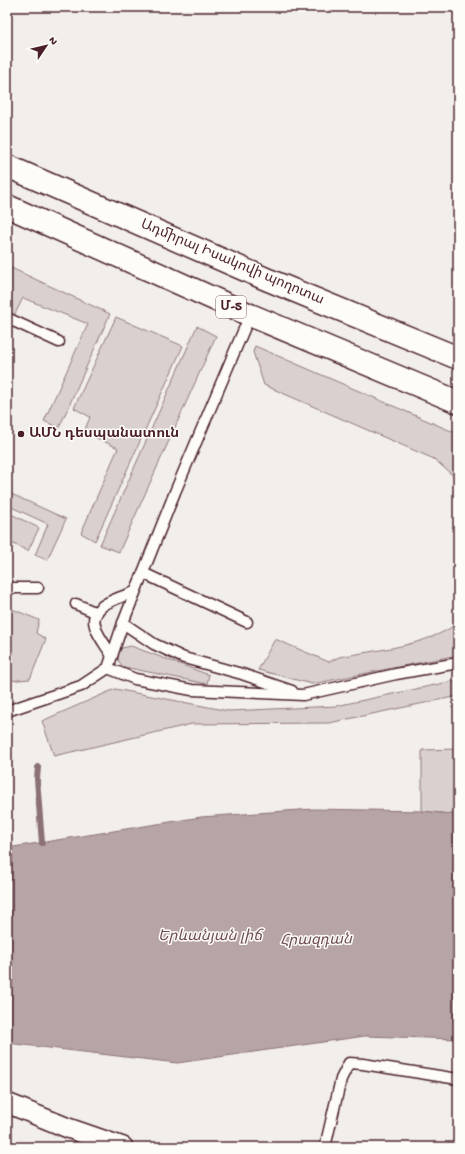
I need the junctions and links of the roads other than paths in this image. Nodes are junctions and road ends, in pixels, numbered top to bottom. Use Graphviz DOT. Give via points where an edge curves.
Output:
graph roads {
  1 [pos="7,166"];
  2 [pos="7,206"];
  3 [pos="250,315"];
  4 [pos="7,318"];
  5 [pos="59,342"];
  6 [pos="458,358"];
  7 [pos="458,402"];
  8 [pos="143,573"];
  9 [pos="7,586"];
  10 [pos="38,588"];
  11 [pos="135,592"];
  12 [pos="76,604"];
  13 [pos="96,613"];
  14 [pos="247,622"];
  15 [pos="123,623"];
  16 [pos="112,656"];
  17 [pos="458,663"];
  18 [pos="108,668"];
  19 [pos="303,695"];
  20 [pos="7,711"];
  21 [pos="458,1079"];
  22 [pos="7,1103"];
  23 [pos="123,1147"];
  24 [pos="325,1147"];
  1 -- 6 [label="highway, Ադմիրալ Իսակովի պողոտա" via="266,279"];
  2 -- 3 [label="highway, Մ-5"];
  3 -- 7 [label="highway, Մ-5"];
  3 -- 8 [label="lane"];
  4 -- 5 [label="lane"];
  8 -- 11 [label="lane"];
  8 -- 14 [label="lane"];
  9 -- 10 [label="lane"];
  11 -- 13 [label="lane" via="102,605"];
  11 -- 15 [label="lane"];
  12 -- 13 [label="lane"];
  13 -- 16 [label="lane" via="96,629"];
  15 -- 16 [label="lane"];
  15 -- 19 [label="lane" via="154,644 184,658"];
  16 -- 18 [label="lane"];
  17 -- 19 [label="lane"];
  18 -- 19 [label="lane" via="135,679 192,690"];
  18 -- 20 [label="lane" via="81,686"];
  21 -- 24 [label="lane" via="349,1063 341,1079"];
  22 -- 23 [label="street"];
}
